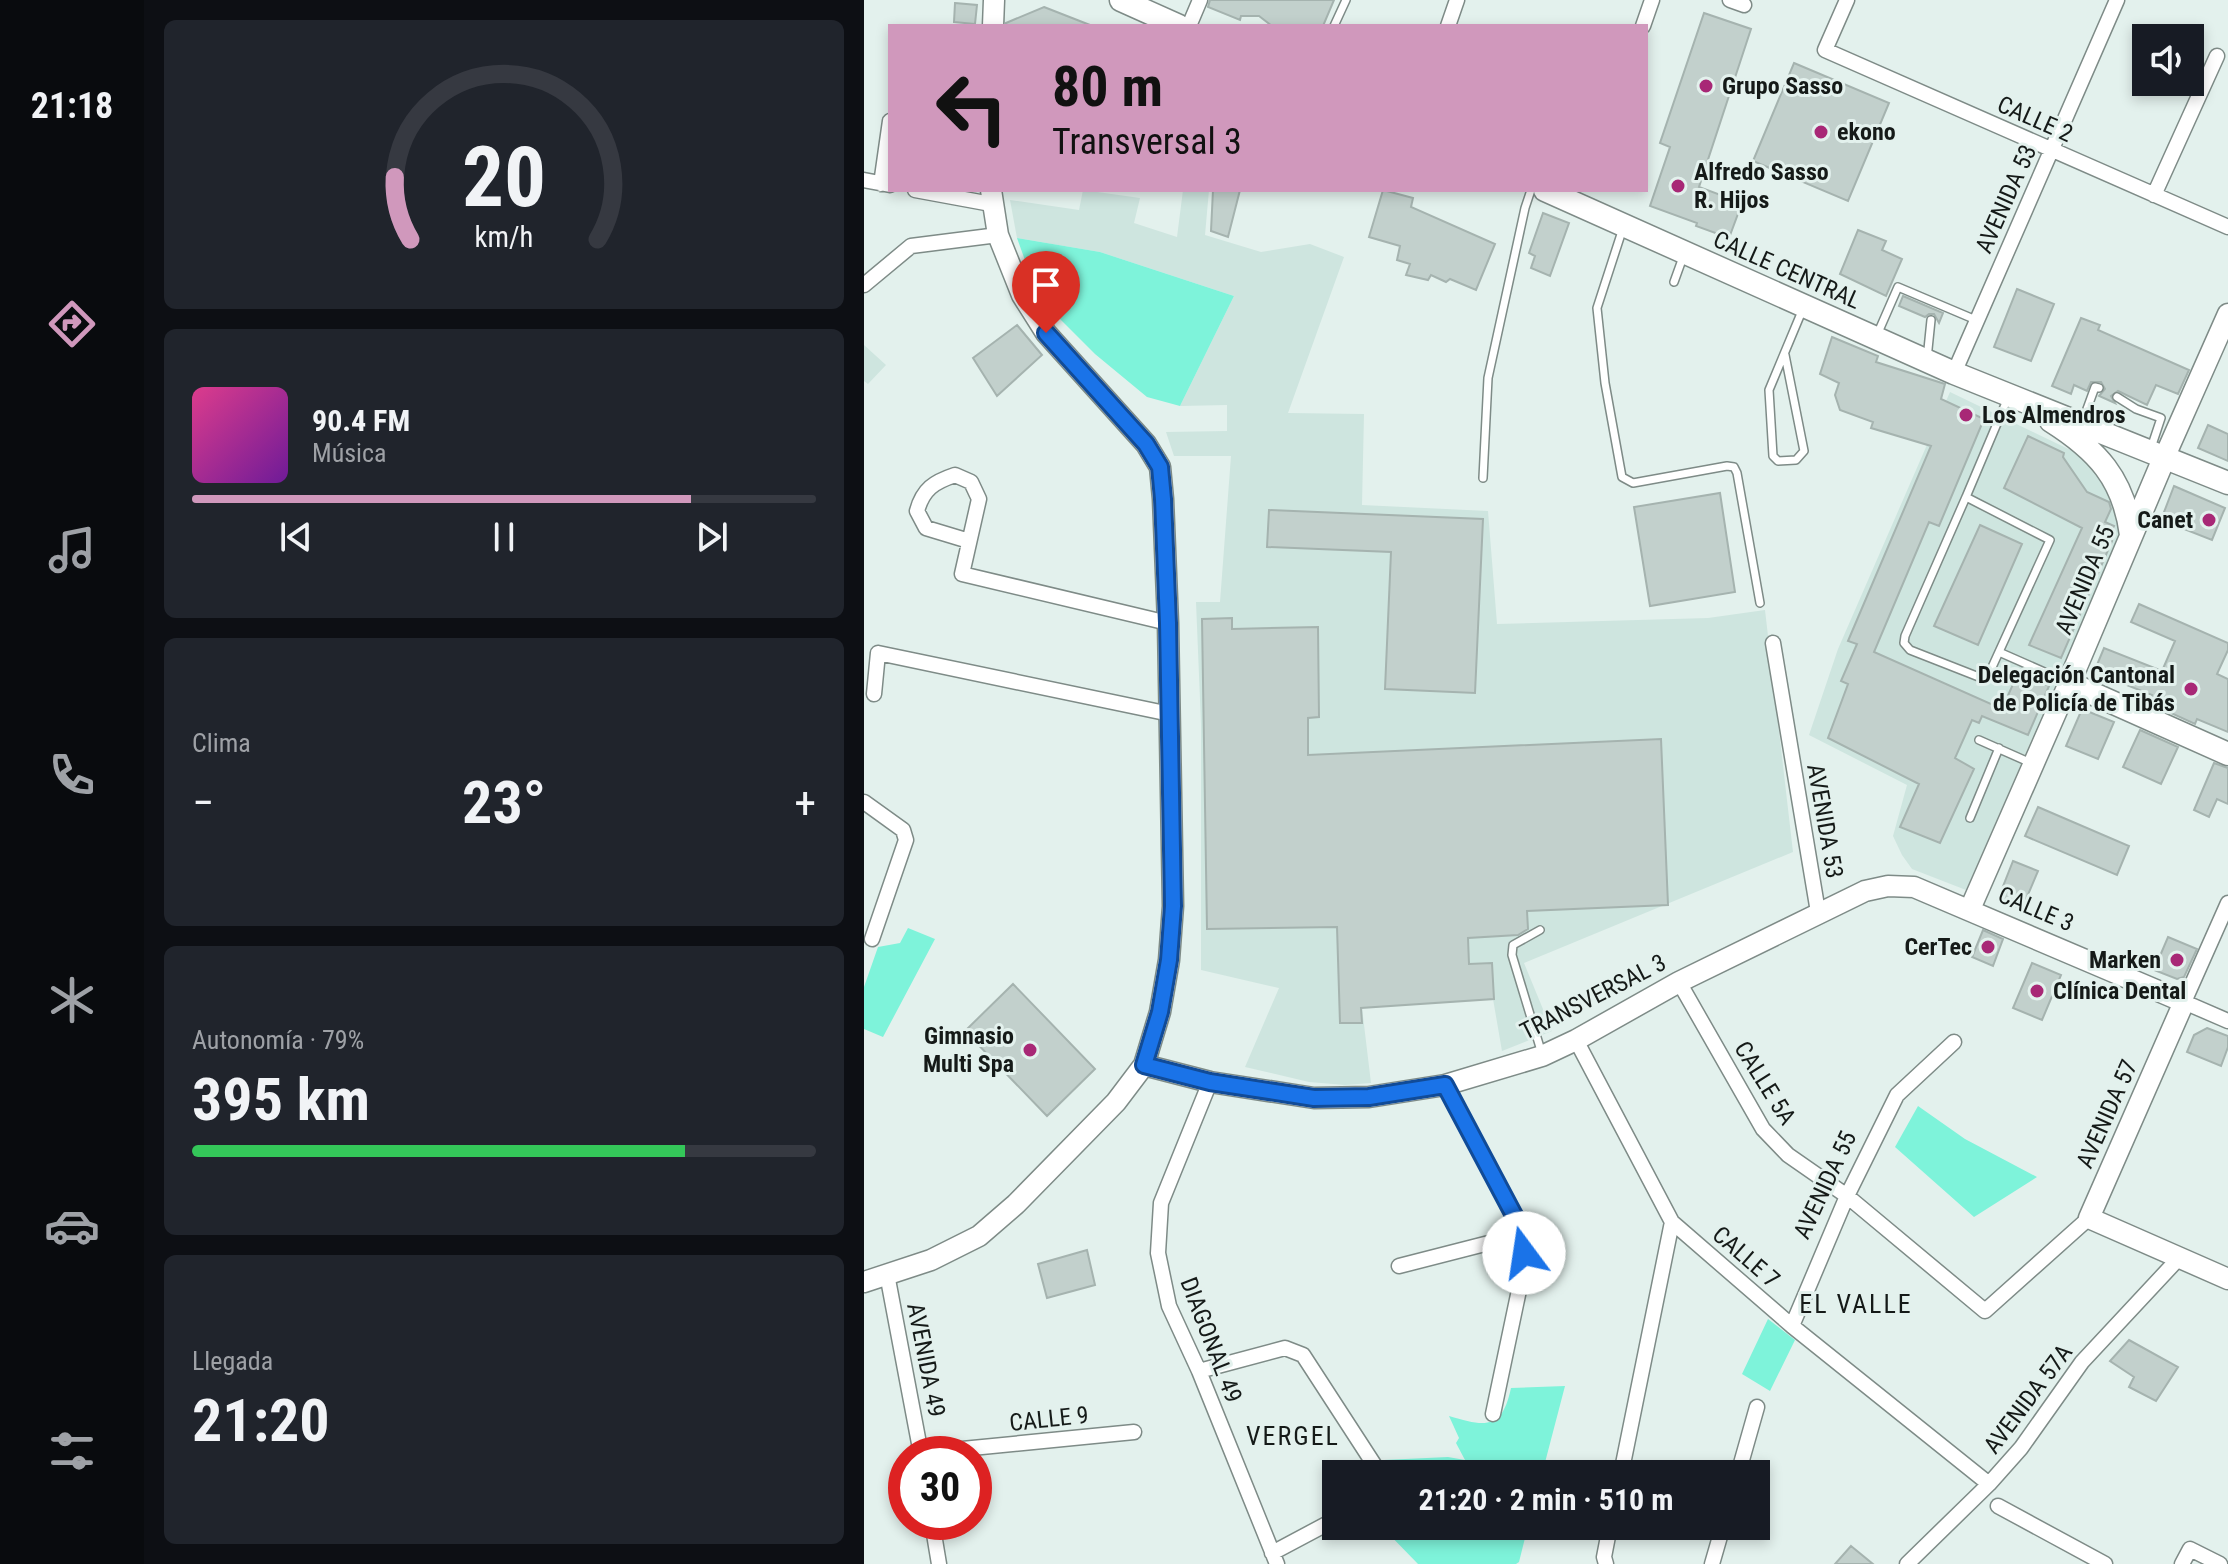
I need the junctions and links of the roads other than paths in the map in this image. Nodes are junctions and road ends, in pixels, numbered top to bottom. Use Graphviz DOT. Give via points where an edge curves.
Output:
graph roads {
  1 [pos="994,0"];
  2 [pos="1121,0"];
  3 [pos="1200,0"];
  4 [pos="1346,0"];
  5 [pos="1457,0"];
  6 [pos="1652,0"];
  7 [pos="1847,0"];
  8 [pos="2117,0"];
  9 [pos="993,24"];
  10 [pos="1175,24"];
  11 [pos="1190,24"];
  12 [pos="1335,24"];
  13 [pos="1449,24"];
  14 [pos="1644,24"];
  15 [pos="2217,56"];
  16 [pos="2052,150"];
  17 [pos="888,153"];
  18 [pos="864,180"];
  19 [pos="886,185"];
  20 [pos="937,192"];
  21 [pos="1530,192"];
  22 [pos="1555,192"];
  23 [pos="2154,195"];
  24 [pos="991,197"];
  25 [pos="1584,198"];
  26 [pos="1624,225"];
  27 [pos="2228,227"];
  28 [pos="998,235"];
  29 [pos="1685,252"];
  30 [pos="1674,282"];
  31 [pos="864,285"];
  32 [pos="1804,306"];
  33 [pos="2228,314"];
  34 [pos="1931,320"];
  35 [pos="1976,320"];
  36 [pos="1876,338"];
  37 [pos="1785,355"];
  38 [pos="1927,361"];
  39 [pos="1954,373"];
  40 [pos="2099,388"];
  41 [pos="2009,396"];
  42 [pos="2117,397"];
  43 [pos="2082,422"];
  44 [pos="2158,453"];
  45 [pos="1483,478"];
  46 [pos="2228,483"];
  47 [pos="1966,497"];
  48 [pos="2131,538"];
  49 [pos="969,541"];
  50 [pos="1760,603"];
  51 [pos="1168,623"];
  52 [pos="1773,643"];
  53 [pos="1999,652"];
  54 [pos="2069,683"];
  55 [pos="874,694"];
  56 [pos="1170,714"];
  57 [pos="1979,740"];
  58 [pos="1999,748"];
  59 [pos="2228,754"];
  60 [pos="2034,764"];
  61 [pos="864,802"];
  62 [pos="1970,818"];
  63 [pos="2228,903"];
  64 [pos="1970,909"];
  65 [pos="1818,912"];
  66 [pos="1540,930"];
  67 [pos="872,939"];
  68 [pos="1679,982"];
  69 [pos="2184,1002"];
  70 [pos="2228,1021"];
  71 [pos="1576,1040"];
  72 [pos="1954,1042"];
  73 [pos="1542,1056"];
  74 [pos="1144,1065"];
  75 [pos="1210,1082"];
  76 [pos="1445,1085"];
  77 [pos="1847,1196"];
  78 [pos="2089,1218"];
  79 [pos="1672,1222"];
  80 [pos="1524,1234"];
  81 [pos="2179,1258"];
  82 [pos="1399,1266"];
  83 [pos="887,1274"];
  84 [pos="2228,1279"];
  85 [pos="864,1282"];
  86 [pos="1985,1311"];
  87 [pos="1792,1326"];
  88 [pos="1199,1371"];
  89 [pos="1757,1407"];
  90 [pos="1493,1414"];
  91 [pos="1134,1432"];
  92 [pos="918,1436"];
  93 [pos="992,1447"];
  94 [pos="1371,1460"];
  95 [pos="1624,1460"];
  96 [pos="1742,1460"];
  97 [pos="1989,1484"];
  98 [pos="1998,1506"];
  99 [pos="1322,1528"];
  100 [pos="935,1540"];
  101 [pos="1607,1540"];
  102 [pos="1719,1540"];
  103 [pos="1274,1558"];
  104 [pos="939,1564"];
  105 [pos="1606,1564"];
  106 [pos="1712,1564"];
  107 [pos="1907,1564"];
  108 [pos="2105,1564"];
  109 [pos="2182,1564"];
  110 [pos="2220,1564"];
  1 -- 9 [label="street"];
  2 -- 10 [label="main road"];
  3 -- 11 [label="street"];
  4 -- 12 [label="lane"];
  5 -- 13 [label="street"];
  6 -- 14 [label="street"];
  7 -- 16 [label="street, CALLE 2" via="1825,50"];
  8 -- 16 [label="street, AVENIDA 53"];
  15 -- 23 [label="street"];
  16 -- 23 [label="street, CALLE 2"];
  16 -- 35 [label="street, AVENIDA 53"];
  17 -- 19 [label="street"];
  18 -- 19 [label="street"];
  20 -- 24 [label="street"];
  21 -- 45 [label="lane" via="1488,378"];
  22 -- 25 [label="main road, CALLE CENTRAL"];
  23 -- 27 [label="street, CALLE 2"];
  24 -- 28 [label="street"];
  25 -- 26 [label="main road, CALLE CENTRAL"];
  26 -- 29 [label="main road, CALLE CENTRAL"];
  26 -- 50 [label="lane" via="1597,308 1622,477 1633,483 1734,467"];
  28 -- 31 [label="street" via="911,246"];
  28 -- 51 [label="street" via="1022,295 1046,333 1146,444 1160,467"];
  29 -- 30 [label="lane"];
  29 -- 32 [label="main road, CALLE CENTRAL"];
  32 -- 36 [label="main road, CALLE CENTRAL"];
  32 -- 37 [label="lane"];
  33 -- 44 [label="street, AVENIDA 55"];
  34 -- 38 [label="lane"];
  35 -- 36 [label="lane" via="1898,287"];
  35 -- 39 [label="street, AVENIDA 53"];
  36 -- 38 [label="main road, CALLE CENTRAL"];
  37 -- 37 [label="lane" via="1768,399 1773,456 1778,461 1796,460 1804,451"];
  38 -- 39 [label="main road, CALLE CENTRAL"];
  39 -- 41 [label="main road, CALLE CENTRAL"];
  40 -- 43 [label="lane" via="2095,387"];
  41 -- 43 [label="main road, CALLE CENTRAL"];
  41 -- 47 [label="lane"];
  41 -- 48 [label="main road, CALLE CENTRAL" via="2080,439 2101,460 2128,511"];
  42 -- 44 [label="lane" via="2161,418"];
  43 -- 44 [label="main road, CALLE CENTRAL"];
  44 -- 46 [label="main road, CALLE CENTRAL"];
  44 -- 48 [label="main road, AVENIDA 55"];
  47 -- 53 [label="lane" via="2050,540"];
  47 -- 53 [label="lane" via="1904,643 1980,679 1988,676"];
  48 -- 54 [label="main road, AVENIDA 55"];
  49 -- 49 [label="street" via="979,499 971,482 955,475 937,481 921,494 917,511 926,528"];
  49 -- 51 [label="street" via="962,574"];
  51 -- 56 [label="street"];
  52 -- 65 [label="street, AVENIDA 53"];
  53 -- 54 [label="lane"];
  54 -- 59 [label="main road"];
  54 -- 60 [label="street, AVENIDA 55"];
  55 -- 56 [label="street" via="878,653"];
  56 -- 74 [label="street" via="1169,960"];
  57 -- 58 [label="lane"];
  58 -- 60 [label="lane"];
  58 -- 62 [label="lane"];
  60 -- 64 [label="street, AVENIDA 55"];
  61 -- 67 [label="street" via="903,830 906,840"];
  63 -- 69 [label="street, AVENIDA 57"];
  64 -- 65 [label="street, CALLE 3" via="1914,887 1888,886"];
  64 -- 69 [label="street, CALLE 3"];
  65 -- 68 [label="street, TRANSVERSAL 3"];
  66 -- 73 [label="lane" via="1513,945 1512,955"];
  68 -- 71 [label="street, TRANSVERSAL 3"];
  68 -- 77 [label="street, CALLE 5A" via="1763,1129 1788,1155"];
  69 -- 70 [label="street, CALLE 3"];
  69 -- 78 [label="street, AVENIDA 57"];
  71 -- 73 [label="street, TRANSVERSAL 3"];
  71 -- 79 [label="street, CALLE 7"];
  72 -- 77 [label="street, AVENIDA 55" via="1897,1095"];
  73 -- 76 [label="street, TRANSVERSAL 3"];
  74 -- 75 [label="street, TRANSVERSAL 3"];
  74 -- 83 [label="street" via="1116,1102 979,1236"];
  75 -- 76 [label="street, TRANSVERSAL 3" via="1314,1098 1369,1097"];
  75 -- 88 [label="street, DIAGONAL 49" via="1161,1203 1158,1253 1169,1306"];
  76 -- 80 [label="street"];
  77 -- 86 [label="street, CALLE 5A"];
  77 -- 87 [label="street, AVENIDA 55"];
  78 -- 81 [label="street"];
  78 -- 86 [label="street, AVENIDA 57"];
  79 -- 87 [label="street, CALLE 7"];
  79 -- 95 [label="street"];
  80 -- 82 [label="street"];
  80 -- 90 [label="street" via="1523,1271"];
  81 -- 84 [label="street"];
  81 -- 97 [label="street, AVENIDA 57A" via="2082,1362"];
  83 -- 85 [label="street"];
  83 -- 92 [label="street, AVENIDA 49"];
  87 -- 97 [label="street, CALLE 7"];
  88 -- 94 [label="street" via="1285,1348 1303,1355"];
  88 -- 103 [label="street, DIAGONAL 49"];
  89 -- 96 [label="street"];
  91 -- 93 [label="street, CALLE 9"];
  97 -- 107 [label="street, AVENIDA 57A"];
  98 -- 108 [label="street"];
  99 -- 103 [label="street"];
  100 -- 104 [label="street"];
  101 -- 105 [label="street"];
  102 -- 106 [label="street"];
  109 -- 110 [label="street" via="2190,1549"];
}
